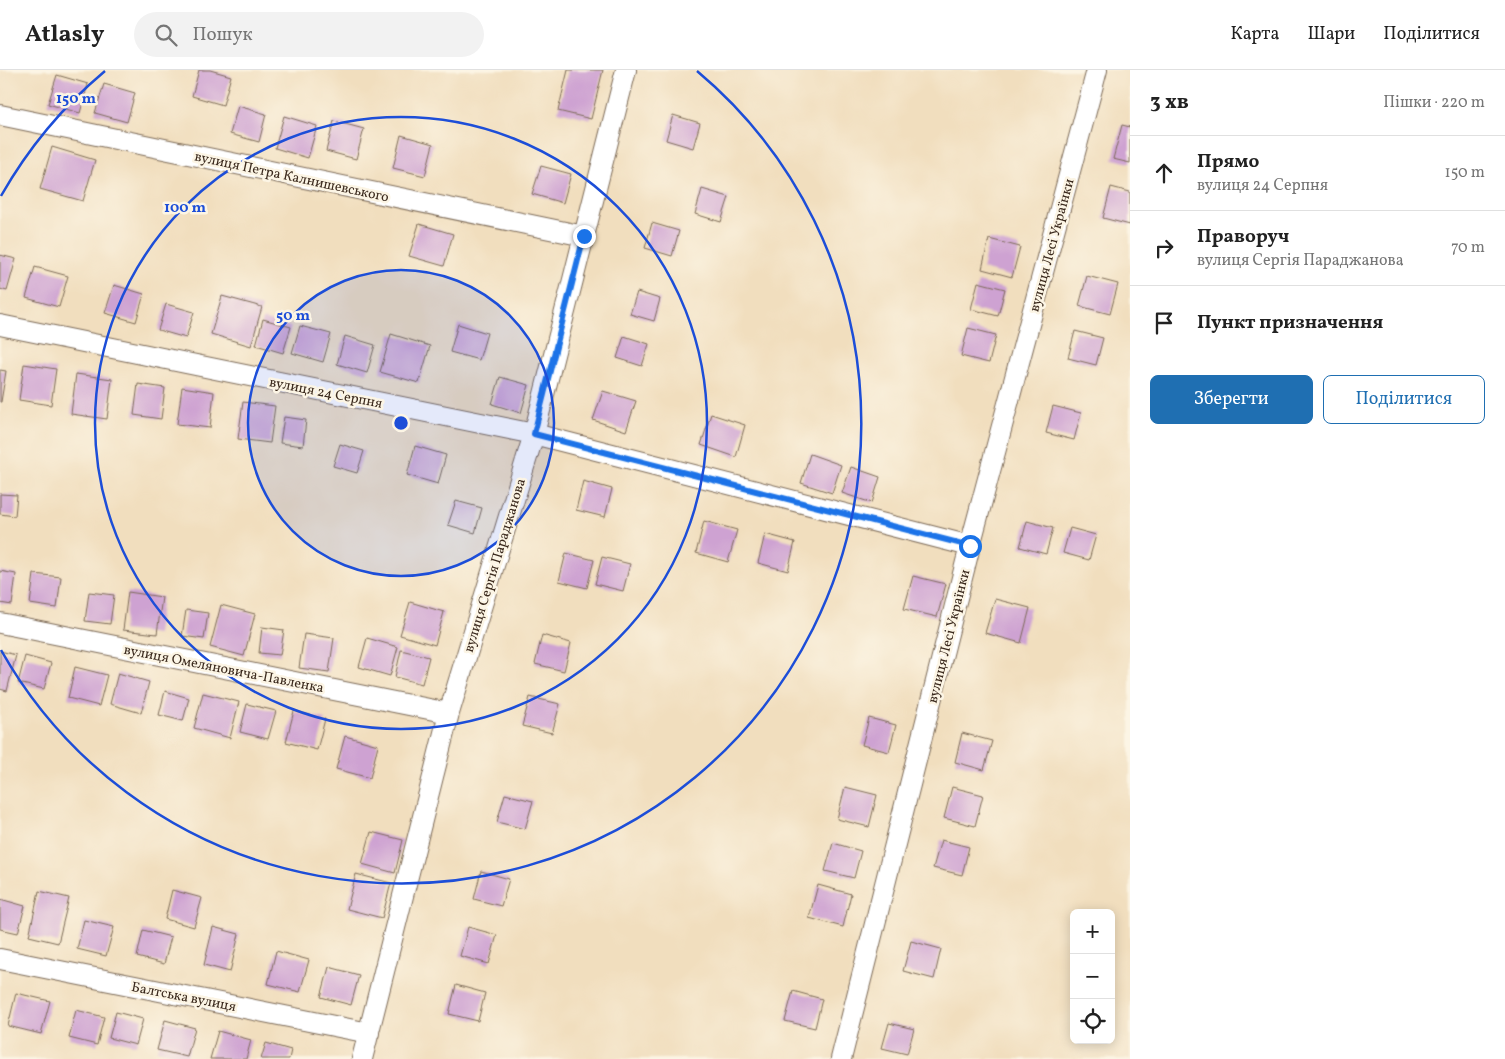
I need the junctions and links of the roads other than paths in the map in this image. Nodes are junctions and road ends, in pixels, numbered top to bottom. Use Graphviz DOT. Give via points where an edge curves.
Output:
graph roads {
  1 [pos="626,70"];
  2 [pos="1097,70"];
  3 [pos="0,115"];
  4 [pos="584,236"];
  5 [pos="0,325"];
  6 [pos="534,434"];
  7 [pos="970,546"];
  8 [pos="0,623"];
  9 [pos="449,713"];
  10 [pos="0,959"];
  11 [pos="369,1033"];
  12 [pos="362,1059"];
  13 [pos="841,1059"];
  1 -- 4 [label="street, вулиця Сергія Параджанова"];
  2 -- 7 [label="street, вулиця Лесі Українки"];
  3 -- 4 [label="street, вулиця Петра Калнишевського"];
  4 -- 6 [label="street, вулиця Сергія Параджанова"];
  5 -- 6 [label="street, вулиця 24 Серпня"];
  6 -- 7 [label="street, вулиця 24 Серпня"];
  6 -- 9 [label="street, вулиця Сергія Параджанова"];
  7 -- 13 [label="street, вулиця Лесі Українки"];
  8 -- 9 [label="street, вулиця Омеляновича-Павленка"];
  9 -- 11 [label="street, вулиця Сергія Параджанова"];
  10 -- 11 [label="street, Балтська вулиця"];
  11 -- 12 [label="street, вулиця Сергія Параджанова"];
}
